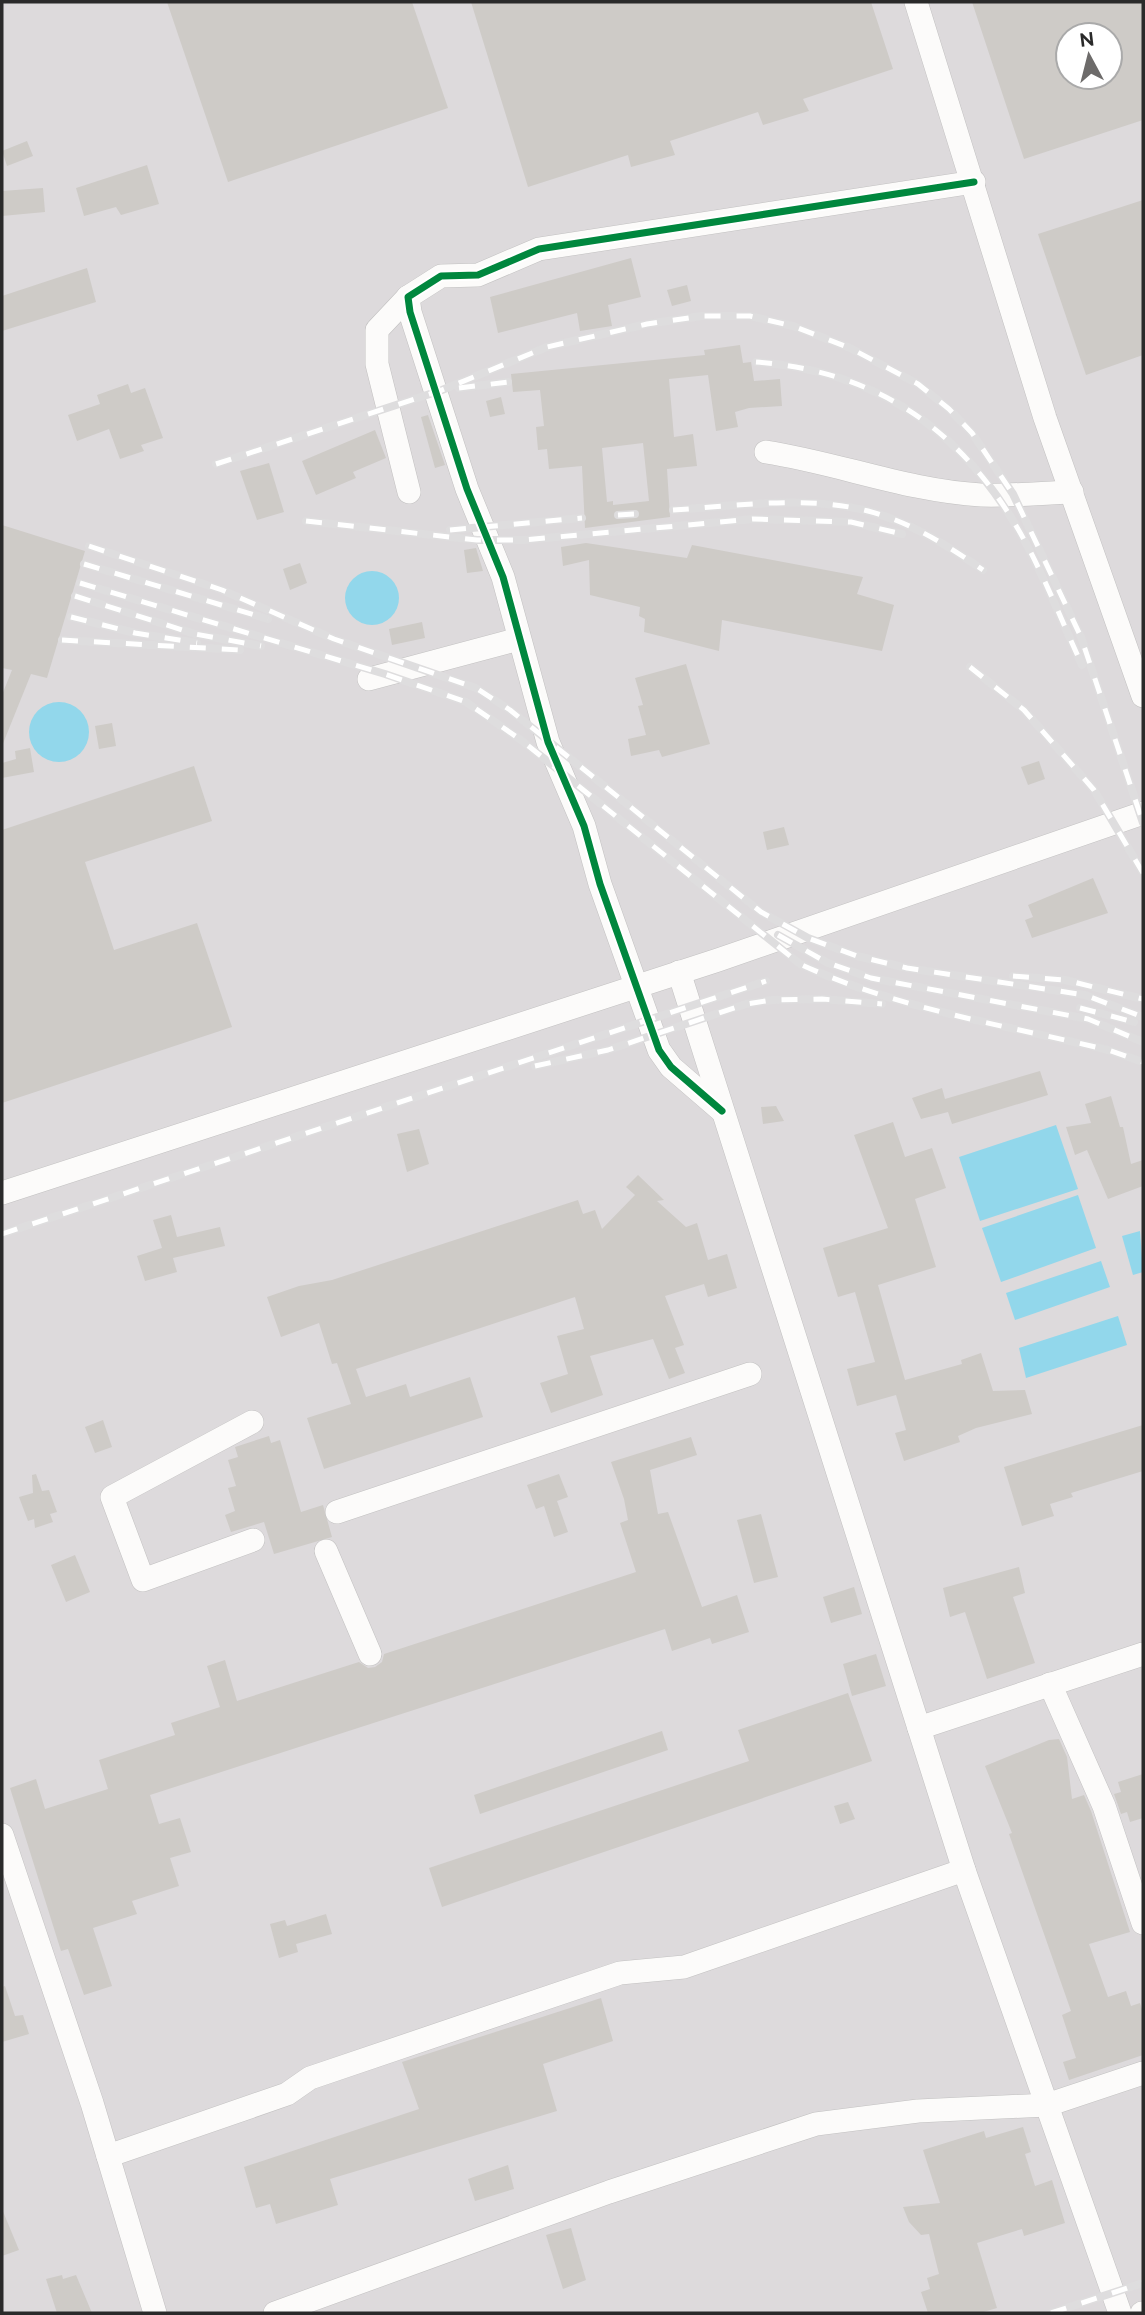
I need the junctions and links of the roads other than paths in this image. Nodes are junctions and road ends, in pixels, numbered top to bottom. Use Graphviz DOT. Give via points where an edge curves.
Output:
graph roads {
  1 [pos="916,2"];
  2 [pos="974,181"];
  3 [pos="408,297"];
  4 [pos="766,452"];
  5 [pos="409,492"];
  6 [pos="1072,492"];
  7 [pos="519,639"];
  8 [pos="369,679"];
  9 [pos="1143,696"];
  10 [pos="1143,813"];
  11 [pos="679,972"];
  12 [pos="638,986"];
  13 [pos="722,1111"];
  14 [pos="2,1192"];
  15 [pos="750,1374"];
  16 [pos="251,1422"];
  17 [pos="337,1512"];
  18 [pos="253,1540"];
  19 [pos="326,1551"];
  20 [pos="370,1654"];
  21 [pos="1143,1654"];
  22 [pos="1050,1684"];
  23 [pos="919,1728"];
  24 [pos="2,1835"];
  25 [pos="964,1870"];
  26 [pos="1143,1923"];
  27 [pos="1143,2073"];
  28 [pos="1046,2105"];
  29 [pos="108,2157"];
  30 [pos="155,2313"];
  31 [pos="275,2313"];
  32 [pos="1120,2313"];
  1 -- 2 [label="street"];
  2 -- 3 [label="street" via="539,249 478,275 441,276"];
  2 -- 6 [label="street" via="1045,418"];
  3 -- 5 [label="street" via="377,330 377,364"];
  3 -- 7 [label="street" via="467,489 503,577"];
  4 -- 6 [label="street" via="821,461 881,479 980,495"];
  6 -- 9 [label="street"];
  7 -- 8 [label="street"];
  7 -- 12 [label="street" via="548,742 584,826"];
  10 -- 11 [label="street"];
  11 -- 12 [label="street"];
  11 -- 13 [label="street"];
  12 -- 13 [label="street" via="659,1050 671,1067"];
  12 -- 14 [label="street"];
  13 -- 23 [label="street"];
  15 -- 17 [label="street"];
  16 -- 18 [label="street" via="112,1497 143,1580"];
  19 -- 20 [label="street"];
  21 -- 22 [label="street"];
  22 -- 23 [label="street"];
  22 -- 26 [label="street" via="1104,1806"];
  23 -- 25 [label="street"];
  24 -- 29 [label="street"];
  25 -- 28 [label="street"];
  25 -- 29 [label="street" via="684,1966 607,1978 310,2078 288,2094"];
  27 -- 28 [label="street"];
  28 -- 31 [label="street" via="918,2111 816,2124 622,2188"];
  28 -- 32 [label="street"];
  29 -- 30 [label="street"];
}
